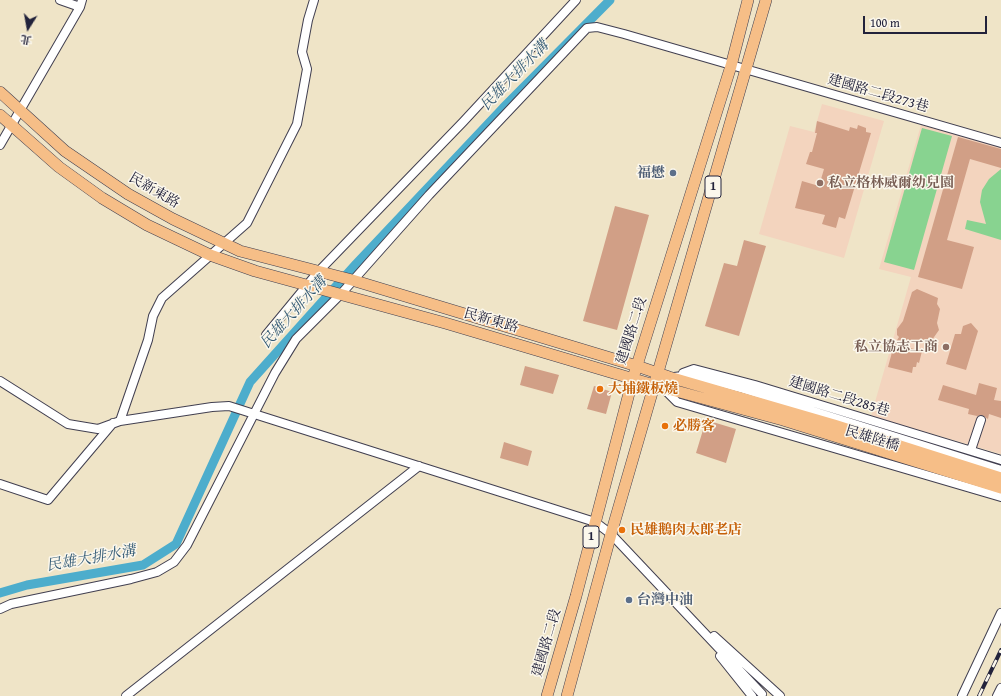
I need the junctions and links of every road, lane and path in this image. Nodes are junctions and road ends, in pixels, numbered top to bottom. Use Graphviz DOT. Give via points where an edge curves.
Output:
graph roads {
  1 [pos="60,0"];
  2 [pos="314,0"];
  3 [pos="576,0"];
  4 [pos="748,0"];
  5 [pos="766,0"];
  6 [pos="81,4"];
  7 [pos="731,66"];
  8 [pos="747,69"];
  9 [pos="0,92"];
  10 [pos="20,111"];
  11 [pos="0,115"];
  12 [pos="12,126"];
  13 [pos="1001,143"];
  14 [pos="0,145"];
  15 [pos="224,244"];
  16 [pos="210,255"];
  17 [pos="318,272"];
  18 [pos="352,280"];
  19 [pos="307,285"];
  20 [pos="341,294"];
  21 [pos="266,334"];
  22 [pos="638,366"];
  23 [pos="664,375"];
  24 [pos="633,378"];
  25 [pos="0,381"];
  26 [pos="658,386"];
  27 [pos="739,402"];
  28 [pos="254,414"];
  29 [pos="981,420"];
  30 [pos="117,422"];
  31 [pos="971,450"];
  32 [pos="1001,460"];
  33 [pos="419,466"];
  34 [pos="1001,470"];
  35 [pos="1001,478"];
  36 [pos="0,484"];
  37 [pos="1001,488"];
  38 [pos="1001,493"];
  39 [pos="1001,497"];
  40 [pos="595,522"];
  41 [pos="611,534"];
  42 [pos="680,607"];
  43 [pos="0,609"];
  44 [pos="1001,613"];
  45 [pos="1001,688"];
  46 [pos="762,694"];
  47 [pos="126,696"];
  48 [pos="547,696"];
  49 [pos="567,696"];
  50 [pos="752,696"];
  51 [pos="780,696"];
  52 [pos="962,696"];
  53 [pos="997,696"];
  1 -- 6 [label="street"];
  2 -- 15 [label="street" via="302,52 307,69 297,124 247,223"];
  3 -- 17 [label="street"];
  4 -- 7 [label="main road, 建國路二段 / 1"];
  5 -- 8 [label="main road, 1"];
  6 -- 10 [label="street"];
  7 -- 8 [label="street, 建國路二段273巷"];
  7 -- 18 [label="street, 建國路二段273巷" via="617,32 597,27 587,28"];
  7 -- 22 [label="main road, 建國路二段 / 1"];
  8 -- 13 [label="street, 建國路二段273巷"];
  8 -- 23 [label="main road, 1"];
  9 -- 10 [label="main road, 民新東路"];
  10 -- 12 [label="street"];
  10 -- 15 [label="main road, 民新東路" via="65,151 128,194"];
  11 -- 12 [label="main road"];
  12 -- 14 [label="street"];
  12 -- 16 [label="main road" via="59,167 102,198 147,225"];
  15 -- 16 [label="street"];
  15 -- 17 [label="main road, 民新東路" via="240,251"];
  16 -- 19 [label="main road"];
  16 -- 30 [label="street" via="162,298 153,316 144,353"];
  17 -- 18 [label="main road, 民新東路"];
  17 -- 19 [label="street"];
  18 -- 20 [label="street"];
  18 -- 22 [label="main road, 民新東路"];
  19 -- 20 [label="main road, 民新東路"];
  19 -- 21 [label="street"];
  20 -- 24 [label="main road, 民新東路"];
  20 -- 28 [label="street" via="296,339"];
  22 -- 23 [label="main road, 民新東路"];
  22 -- 24 [label="main road, 建國路二段 / 1"];
  23 -- 26 [label="main road, 1"];
  23 -- 27 [label="main road, 民新東路"];
  23 -- 31 [label="street, 建國路二段285巷" via="694,369"];
  24 -- 26 [label="main road, 民新東路"];
  24 -- 40 [label="main road, 建國路二段 / 1"];
  25 -- 30 [label="street" via="68,424 98,429"];
  26 -- 27 [label="main road, 民新東路"];
  26 -- 39 [label="street" via="677,402"];
  26 -- 41 [label="main road, 1"];
  27 -- 34 [label="street, 民雄陸橋"];
  27 -- 35 [label="main road, 民雄陸橋"];
  27 -- 37 [label="main road, 民雄陸橋" via="783,420"];
  27 -- 38 [label="street, 民雄陸橋"];
  28 -- 30 [label="street" via="230,406 212,407"];
  28 -- 33 [label="street"];
  28 -- 43 [label="street" via="187,545 174,562 157,572 10,604"];
  29 -- 31 [label="street"];
  30 -- 36 [label="street" via="48,500"];
  31 -- 32 [label="street, 建國路二段285巷"];
  33 -- 40 [label="street"];
  33 -- 47 [label="street"];
  40 -- 41 [label="street"];
  40 -- 48 [label="main road, 建國路二段 / 1"];
  41 -- 42 [label="street"];
  41 -- 49 [label="main road, 1"];
  42 -- 46 [label="street"];
  42 -- 50 [label="street"];
  42 -- 51 [label="street"];
  44 -- 52 [label="street"];
  45 -- 53 [label="street"];
}
